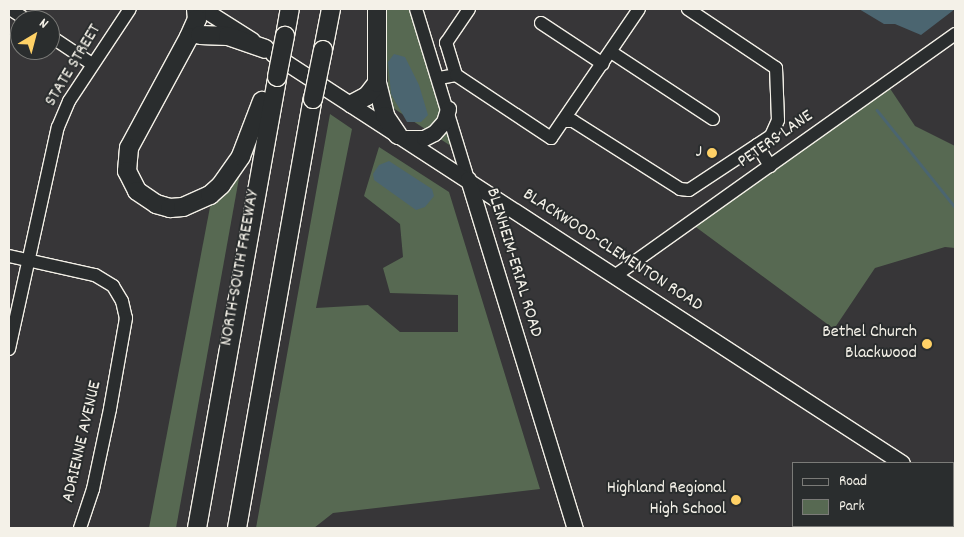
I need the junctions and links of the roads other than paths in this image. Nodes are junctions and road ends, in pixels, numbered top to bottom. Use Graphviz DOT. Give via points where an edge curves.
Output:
graph roads {
  1 [pos="130,9"];
  2 [pos="196,9"];
  3 [pos="203,9"];
  4 [pos="331,9"];
  5 [pos="377,9"];
  6 [pos="416,9"];
  7 [pos="469,9"];
  8 [pos="639,9"];
  9 [pos="688,9"];
  10 [pos="289,12"];
  11 [pos="225,14"];
  12 [pos="541,23"];
  13 [pos="955,34"];
  14 [pos="200,35"];
  15 [pos="60,43"];
  16 [pos="446,43"];
  17 [pos="184,48"];
  18 [pos="429,48"];
  19 [pos="265,49"];
  20 [pos="610,52"];
  21 [pos="92,64"];
  22 [pos="602,64"];
  23 [pos="274,74"];
  24 [pos="456,75"];
  25 [pos="438,78"];
  26 [pos="377,83"];
  27 [pos="352,104"];
  28 [pos="448,109"];
  29 [pos="713,119"];
  30 [pos="564,121"];
  31 [pos="401,137"];
  32 [pos="757,146"];
  33 [pos="770,166"];
  34 [pos="468,179"];
  35 [pos="9,256"];
  36 [pos="28,261"];
  37 [pos="616,275"];
  38 [pos="9,349"];
  39 [pos="900,462"];
  40 [pos="80,528"];
  41 [pos="196,528"];
  42 [pos="237,528"];
  43 [pos="575,528"];
  1 -- 21 [label="street, STATE STREET"];
  2 -- 17 [label="highway" via="197,18"];
  3 -- 11 [label="main road, BLACKWOOD-CLEMENTON ROAD"];
  4 -- 42 [label="highway, bridge"];
  5 -- 26 [label="highway"];
  6 -- 18 [label="street, BLENHEIM-ERIAL ROAD"];
  7 -- 16 [label="street"];
  8 -- 20 [label="street"];
  9 -- 32 [label="street" via="776,68 777,129"];
  10 -- 23 [label="highway, NORTH-SOUTH FREEWAY, bridge"];
  11 -- 14 [label="highway"];
  11 -- 19 [label="main road, BLACKWOOD-CLEMENTON ROAD"];
  12 -- 22 [label="street"];
  13 -- 33 [label="street, PETERS LANE"];
  14 -- 17 [label="highway"];
  14 -- 19 [label="highway" via="228,36"];
  15 -- 21 [label="street"];
  16 -- 18 [label="street"];
  16 -- 24 [label="street"];
  17 -- 23 [label="highway" via="137,130 127,162 130,180 137,191 156,204 183,207 203,199 221,185 248,141"];
  18 -- 25 [label="street, BLENHEIM-ERIAL ROAD"];
  19 -- 27 [label="main road, BLACKWOOD-CLEMENTON ROAD"];
  20 -- 22 [label="street"];
  20 -- 29 [label="street"];
  21 -- 36 [label="street, STATE STREET" via="69,101 58,127"];
  22 -- 30 [label="street"];
  23 -- 41 [label="highway, NORTH-SOUTH FREEWAY"];
  24 -- 25 [label="street"];
  24 -- 30 [label="street" via="551,138"];
  25 -- 28 [label="street, BLENHEIM-ERIAL ROAD"];
  26 -- 27 [label="highway" via="367,96"];
  26 -- 31 [label="highway" via="385,116"];
  27 -- 31 [label="main road, BLACKWOOD-CLEMENTON ROAD"];
  28 -- 31 [label="main road" via="444,122 434,133 424,138"];
  28 -- 34 [label="street, BLENHEIM-ERIAL ROAD"];
  30 -- 32 [label="street" via="573,121 680,189 689,190 701,185"];
  31 -- 34 [label="main road, BLACKWOOD-CLEMENTON ROAD"];
  32 -- 33 [label="street"];
  33 -- 37 [label="street, PETERS LANE"];
  34 -- 37 [label="main road, BLACKWOOD-CLEMENTON ROAD"];
  34 -- 43 [label="main road, BLENHEIM-ERIAL ROAD"];
  35 -- 36 [label="street, ADRIENNE AVENUE"];
  36 -- 38 [label="street, STATE STREET"];
  36 -- 40 [label="street, ADRIENNE AVENUE" via="95,275 113,286 122,301 126,318 93,489"];
  37 -- 39 [label="main road, BLACKWOOD-CLEMENTON ROAD"];
}
